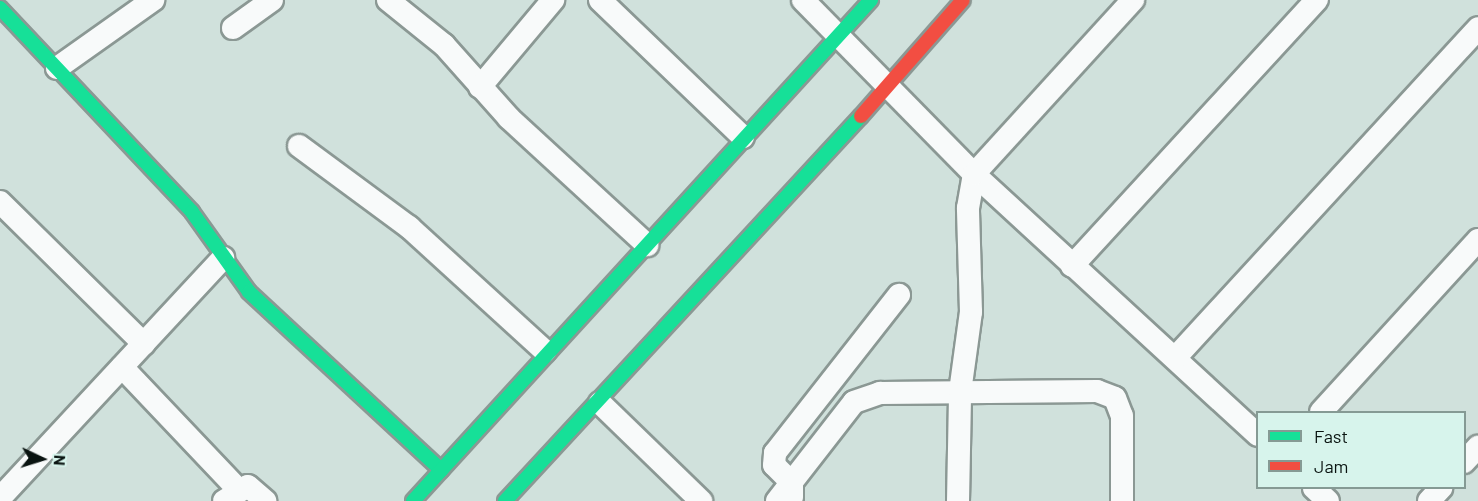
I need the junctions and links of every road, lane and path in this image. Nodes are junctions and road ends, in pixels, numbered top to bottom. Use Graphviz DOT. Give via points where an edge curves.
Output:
graph roads {
  1 [pos="153,0"];
  2 [pos="272,0"];
  3 [pos="388,0"];
  4 [pos="553,0"];
  5 [pos="600,0"];
  6 [pos="803,0"];
  7 [pos="871,0"];
  8 [pos="963,0"];
  9 [pos="1133,0"];
  10 [pos="1317,0"];
  11 [pos="0,8"];
  12 [pos="232,28"];
  13 [pos="1478,28"];
  14 [pos="840,34"];
  15 [pos="57,68"];
  16 [pos="886,85"];
  17 [pos="480,87"];
  18 [pos="743,137"];
  19 [pos="299,146"];
  20 [pos="975,174"];
  21 [pos="0,202"];
  22 [pos="1478,240"];
  23 [pos="647,245"];
  24 [pos="223,258"];
  25 [pos="1072,266"];
  26 [pos="899,295"];
  27 [pos="144,344"];
  28 [pos="545,351"];
  29 [pos="1175,358"];
  30 [pos="122,367"];
  31 [pos="960,392"];
  32 [pos="600,403"];
  33 [pos="1322,411"];
  34 [pos="1256,434"];
  35 [pos="1478,447"];
  36 [pos="1466,460"];
  37 [pos="441,471"];
  38 [pos="1315,489"];
  39 [pos="1440,489"];
  40 [pos="792,492"];
  41 [pos="230,495"];
  42 [pos="0,498"];
  43 [pos="265,501"];
  44 [pos="413,501"];
  45 [pos="505,501"];
  46 [pos="702,501"];
  47 [pos="777,501"];
  48 [pos="958,501"];
  49 [pos="1122,501"];
  50 [pos="1328,501"];
  51 [pos="1429,501"];
  1 -- 15 [label="street"];
  2 -- 12 [label="street"];
  3 -- 17 [label="street" via="444,45"];
  4 -- 17 [label="street"];
  5 -- 18 [label="street"];
  6 -- 14 [label="street"];
  7 -- 14 [label="main road"];
  8 -- 16 [label="main road"];
  9 -- 20 [label="street"];
  10 -- 25 [label="street"];
  11 -- 15 [label="main road"];
  13 -- 29 [label="street"];
  14 -- 16 [label="street"];
  14 -- 18 [label="main road"];
  15 -- 24 [label="main road" via="192,212"];
  16 -- 20 [label="street"];
  16 -- 32 [label="main road"];
  17 -- 23 [label="street"];
  18 -- 23 [label="main road"];
  19 -- 28 [label="street" via="409,227"];
  20 -- 25 [label="street"];
  20 -- 31 [label="street" via="968,208 971,312"];
  21 -- 27 [label="street"];
  22 -- 33 [label="street"];
  23 -- 28 [label="main road"];
  24 -- 27 [label="street"];
  24 -- 37 [label="main road" via="249,292"];
  25 -- 29 [label="street"];
  26 -- 40 [label="street" via="775,453 774,465"];
  27 -- 30 [label="street"];
  28 -- 37 [label="main road"];
  29 -- 34 [label="street"];
  30 -- 41 [label="street"];
  30 -- 42 [label="street"];
  31 -- 40 [label="street" via="880,393 854,402"];
  31 -- 48 [label="street"];
  31 -- 49 [label="street" via="1097,391 1115,398 1122,416"];
  32 -- 45 [label="main road"];
  32 -- 46 [label="street"];
  35 -- 36 [label="street"];
  37 -- 44 [label="main road"];
  38 -- 50 [label="street"];
  39 -- 51 [label="street"];
  40 -- 47 [label="street"];
  41 -- 43 [label="street" via="248,486"];
}
